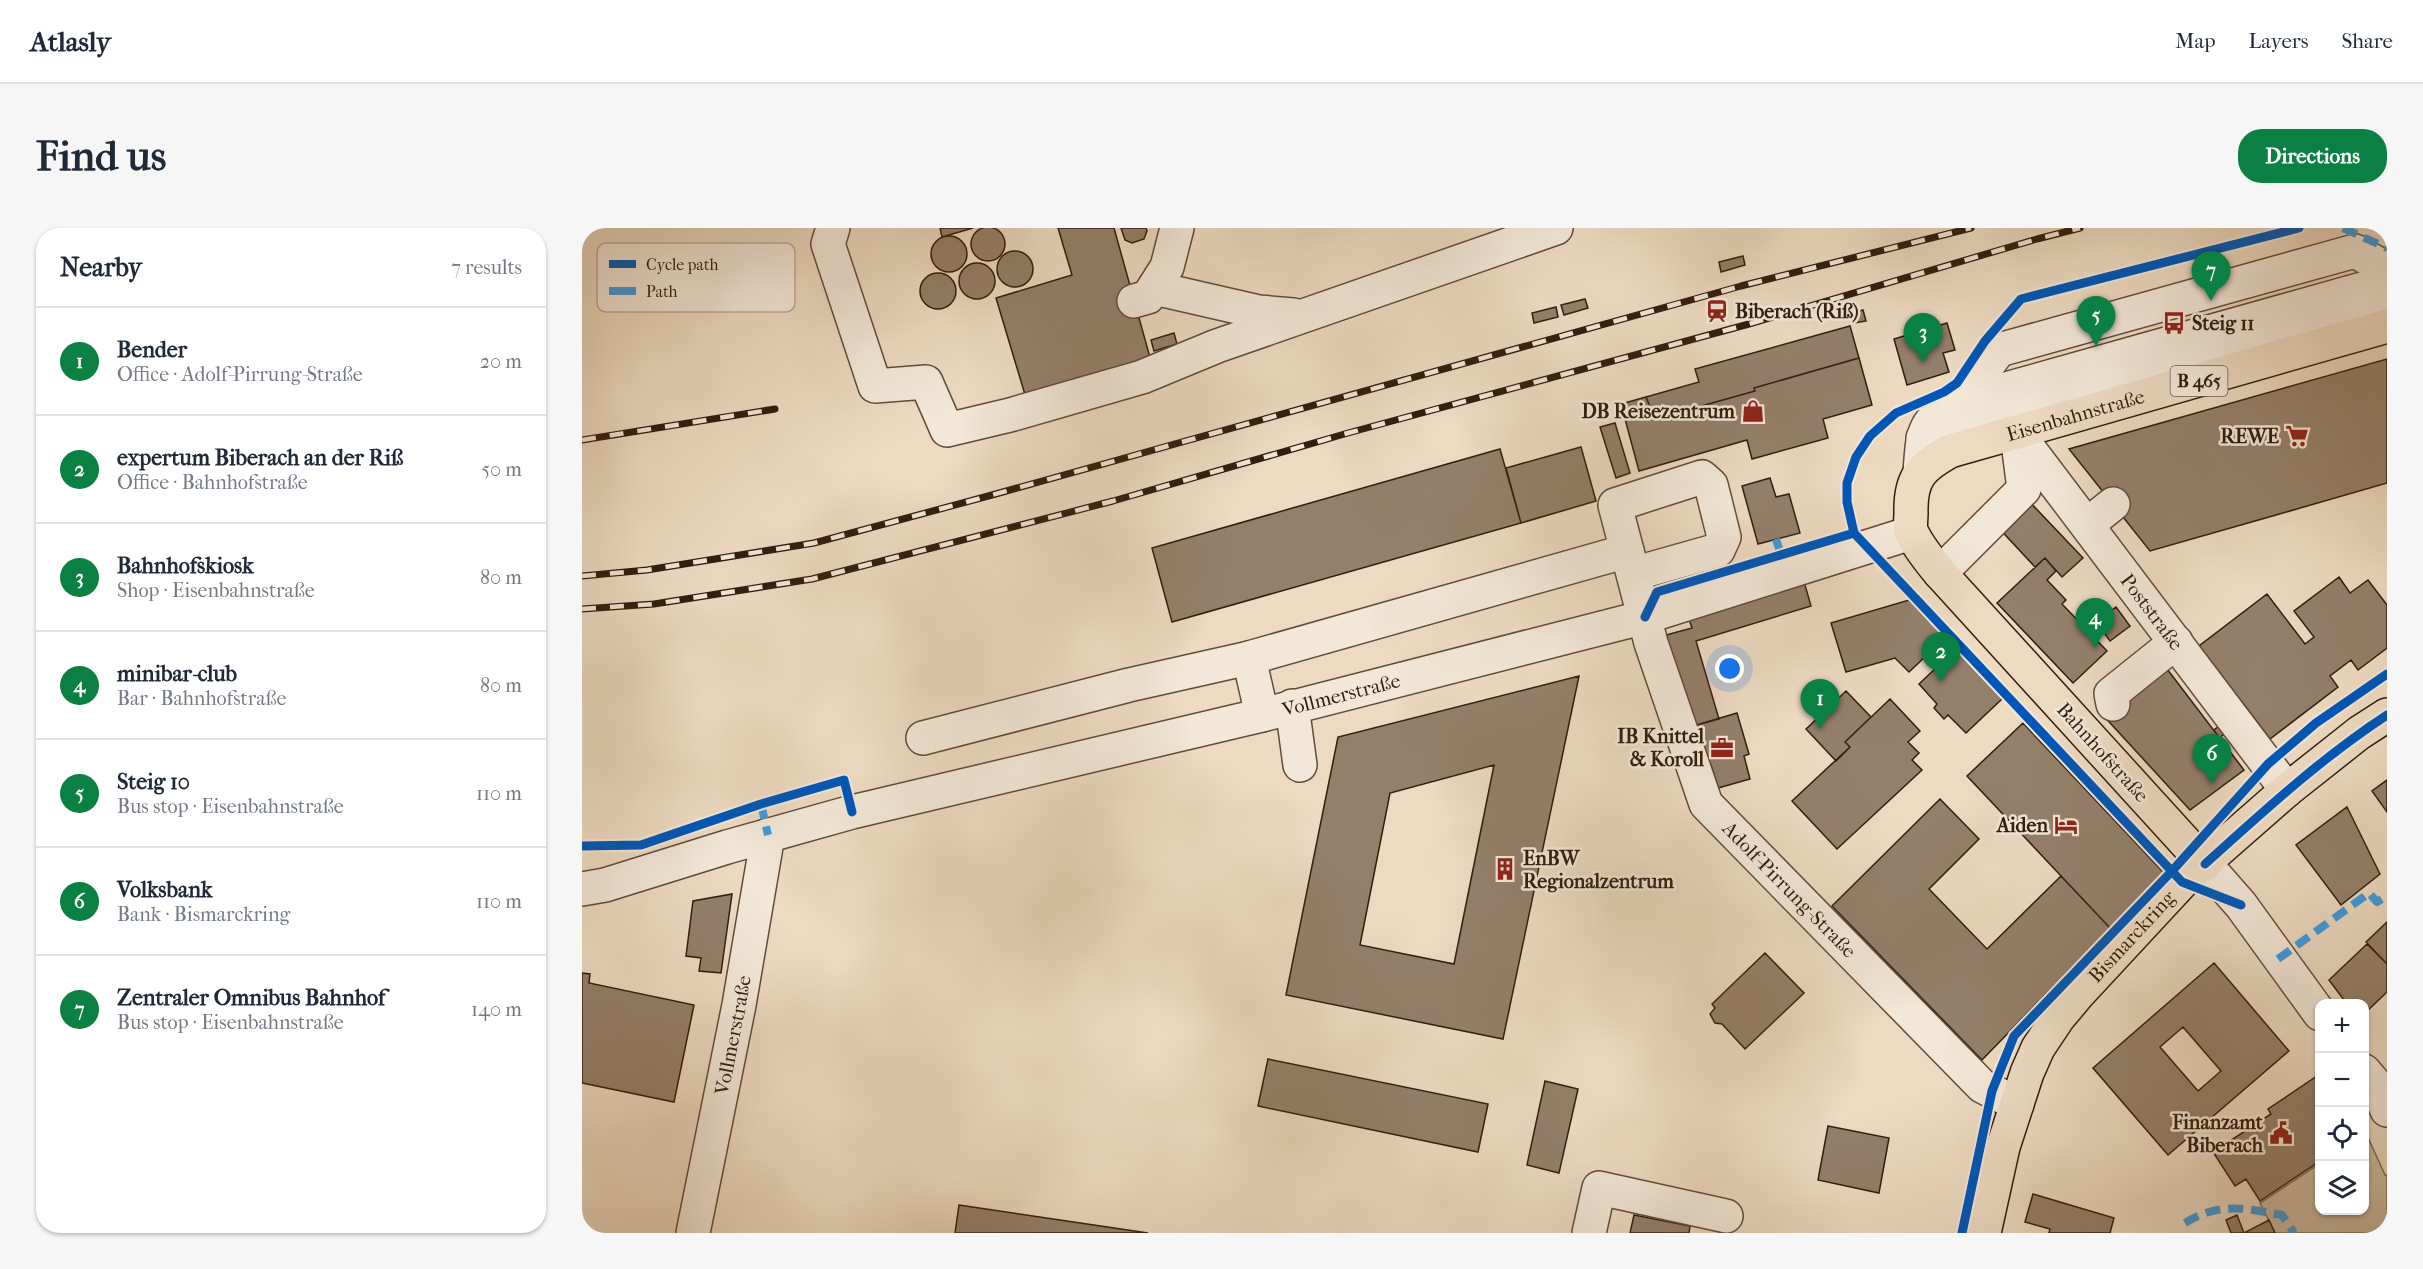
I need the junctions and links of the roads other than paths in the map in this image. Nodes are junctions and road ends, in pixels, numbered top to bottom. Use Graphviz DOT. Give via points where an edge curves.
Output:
graph roads {
  1 [pos="833,228"];
  2 [pos="1176,228"];
  3 [pos="1556,228"];
  4 [pos="2387,269"];
  5 [pos="2387,282"];
  6 [pos="2387,308"];
  7 [pos="1304,316"];
  8 [pos="2387,326"];
  9 [pos="1956,403"];
  10 [pos="2017,433"];
  11 [pos="1923,438"];
  12 [pos="1917,477"];
  13 [pos="2113,504"];
  14 [pos="2087,525"];
  15 [pos="1911,533"];
  16 [pos="1940,573"];
  17 [pos="1645,617"];
  18 [pos="2180,648"];
  19 [pos="1249,658"];
  20 [pos="2113,704"];
  21 [pos="1277,711"];
  22 [pos="2387,715"];
  23 [pos="923,738"];
  24 [pos="1300,765"];
  25 [pos="2287,790"];
  26 [pos="768,835"];
  27 [pos="2205,864"];
  28 [pos="582,889"];
  29 [pos="2315,1008"];
  30 [pos="2369,1077"];
  31 [pos="2017,1104"];
  32 [pos="2387,1110"];
  33 [pos="1726,1216"];
  34 [pos="693,1233"];
  35 [pos="1589,1233"];
  36 [pos="1984,1233"];
  1 -- 7 [label="street" via="828,244 875,386 926,382 947,430 1142,377"];
  2 -- 7 [label="street" via="1167,267 1144,294"];
  3 -- 7 [label="street"];
  4 -- 9 [label="street" via="2355,251 1999,350"];
  5 -- 9 [label="street"];
  6 -- 11 [label="street"];
  8 -- 10 [label="main road, Eisenbahnstraße / B 465"];
  9 -- 11 [label="street" via="1932,419"];
  10 -- 12 [label="main road, Eisenbahnstraße / B 465" via="1950,451"];
  10 -- 14 [label="street, Poststraße"];
  10 -- 16 [label="street" via="2024,489"];
  11 -- 12 [label="street"];
  12 -- 15 [label="main road" via="1910,500"];
  13 -- 14 [label="street"];
  14 -- 18 [label="street, Poststraße"];
  15 -- 16 [label="main road, Bahnhofstraße"];
  15 -- 17 [label="street, Vollmerstraße"];
  16 -- 27 [label="main road, Bahnhofstraße"];
  17 -- 19 [label="street, Adolf-Pirrung-Straße" via="1630,563"];
  17 -- 21 [label="street, Vollmerstraße"];
  17 -- 31 [label="street, Adolf-Pirrung-Straße" via="1706,804 1982,1086"];
  18 -- 20 [label="street" via="2111,694"];
  18 -- 25 [label="street, Poststraße"];
  19 -- 21 [label="street"];
  19 -- 23 [label="street"];
  21 -- 24 [label="street"];
  21 -- 26 [label="street, Vollmerstraße"];
  22 -- 25 [label="main road, Bismarckring"];
  25 -- 27 [label="main road, Bismarckring"];
  26 -- 28 [label="street, Vollmerstraße"];
  26 -- 34 [label="street, Vollmerstraße"];
  27 -- 29 [label="street, Bahnhofstraße" via="2241,904"];
  27 -- 31 [label="main road, Bismarckring" via="2182,882 2058,1018 2038,1048"];
  30 -- 32 [label="street"];
  31 -- 36 [label="main road, Bismarckring"];
  33 -- 35 [label="street" via="1599,1188"];
}
